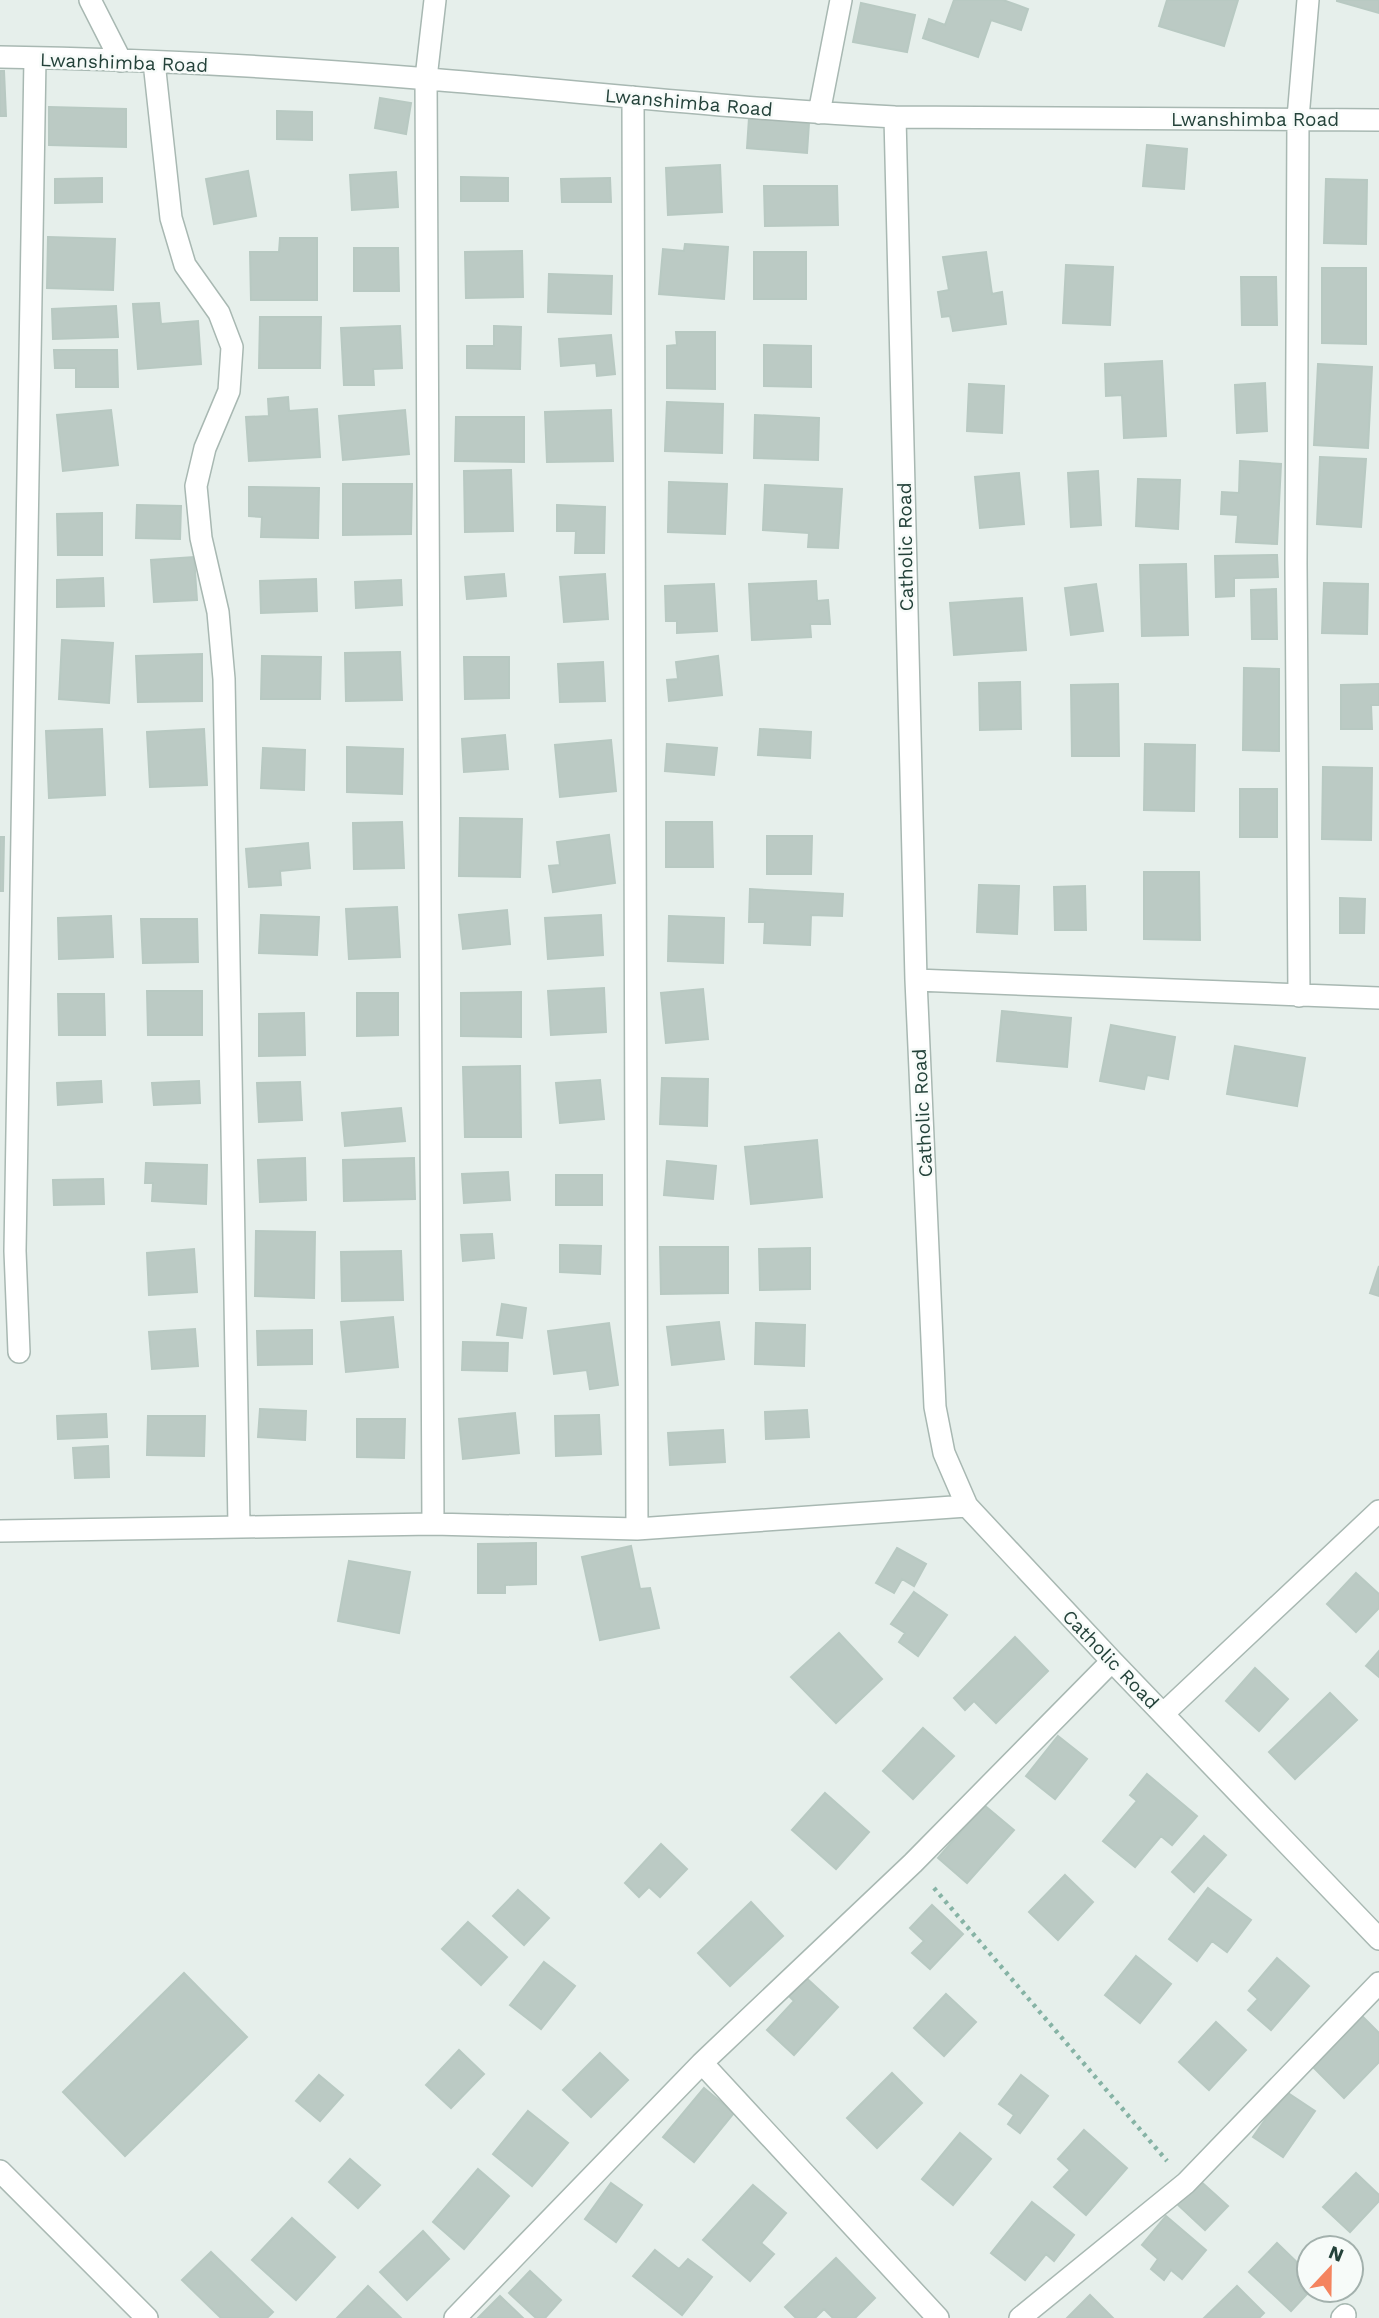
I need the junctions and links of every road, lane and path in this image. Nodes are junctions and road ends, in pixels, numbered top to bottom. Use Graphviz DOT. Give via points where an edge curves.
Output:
graph roads {
  1 [pos="90,0"];
  2 [pos="435,0"];
  3 [pos="841,0"];
  4 [pos="1308,0"];
  5 [pos="0,57"];
  6 [pos="35,58"];
  7 [pos="121,61"];
  8 [pos="153,62"];
  9 [pos="426,78"];
  10 [pos="633,97"];
  11 [pos="819,113"];
  12 [pos="895,117"];
  13 [pos="1298,118"];
  14 [pos="1379,120"];
  15 [pos="916,979"];
  16 [pos="1299,996"];
  17 [pos="1379,998"];
  18 [pos="19,1352"];
  19 [pos="967,1506"];
  20 [pos="1379,1511"];
  21 [pos="433,1524"];
  22 [pos="239,1526"];
  23 [pos="637,1529"];
  24 [pos="0,1531"];
  25 [pos="1112,1661"];
  26 [pos="1164,1713"];
  27 [pos="913,1863"];
  28 [pos="1379,1939"];
  29 [pos="1379,1983"];
  30 [pos="702,2063"];
  31 [pos="2,2177"];
  32 [pos="1186,2183"];
  33 [pos="147,2318"];
  34 [pos="455,2318"];
  35 [pos="938,2318"];
  36 [pos="1020,2318"];
  1 -- 7 [label="street"];
  2 -- 9 [label="street"];
  3 -- 11 [label="street"];
  4 -- 13 [label="street"];
  5 -- 6 [label="street, Lwanshimba Road"];
  6 -- 7 [label="street, Lwanshimba Road"];
  6 -- 18 [label="street" via="15,1251"];
  7 -- 8 [label="street, Lwanshimba Road"];
  8 -- 9 [label="street, Lwanshimba Road"];
  8 -- 22 [label="street" via="171,218 185,265 219,313 232,347 229,391 205,448 196,486 201,538 218,612 224,679"];
  9 -- 10 [label="street, Lwanshimba Road"];
  9 -- 21 [label="street"];
  10 -- 11 [label="street, Lwanshimba Road"];
  10 -- 23 [label="street"];
  11 -- 12 [label="street, Lwanshimba Road"];
  12 -- 13 [label="street, Lwanshimba Road"];
  12 -- 15 [label="street, Catholic Road"];
  13 -- 14 [label="street, Lwanshimba Road"];
  13 -- 16 [label="street"];
  15 -- 16 [label="street"];
  15 -- 19 [label="street, Catholic Road" via="935,1407 944,1453"];
  16 -- 17 [label="street"];
  19 -- 23 [label="street"];
  19 -- 25 [label="street, Catholic Road"];
  20 -- 26 [label="street"];
  21 -- 22 [label="street"];
  21 -- 23 [label="street"];
  22 -- 24 [label="street"];
  25 -- 26 [label="street, Catholic Road"];
  25 -- 27 [label="street"];
  26 -- 28 [label="street, Catholic Road"];
  27 -- 30 [label="street"];
  27 -- 32 [label="path"];
  29 -- 32 [label="street"];
  30 -- 34 [label="street"];
  30 -- 35 [label="street"];
  31 -- 33 [label="street"];
  32 -- 36 [label="street"];
}
